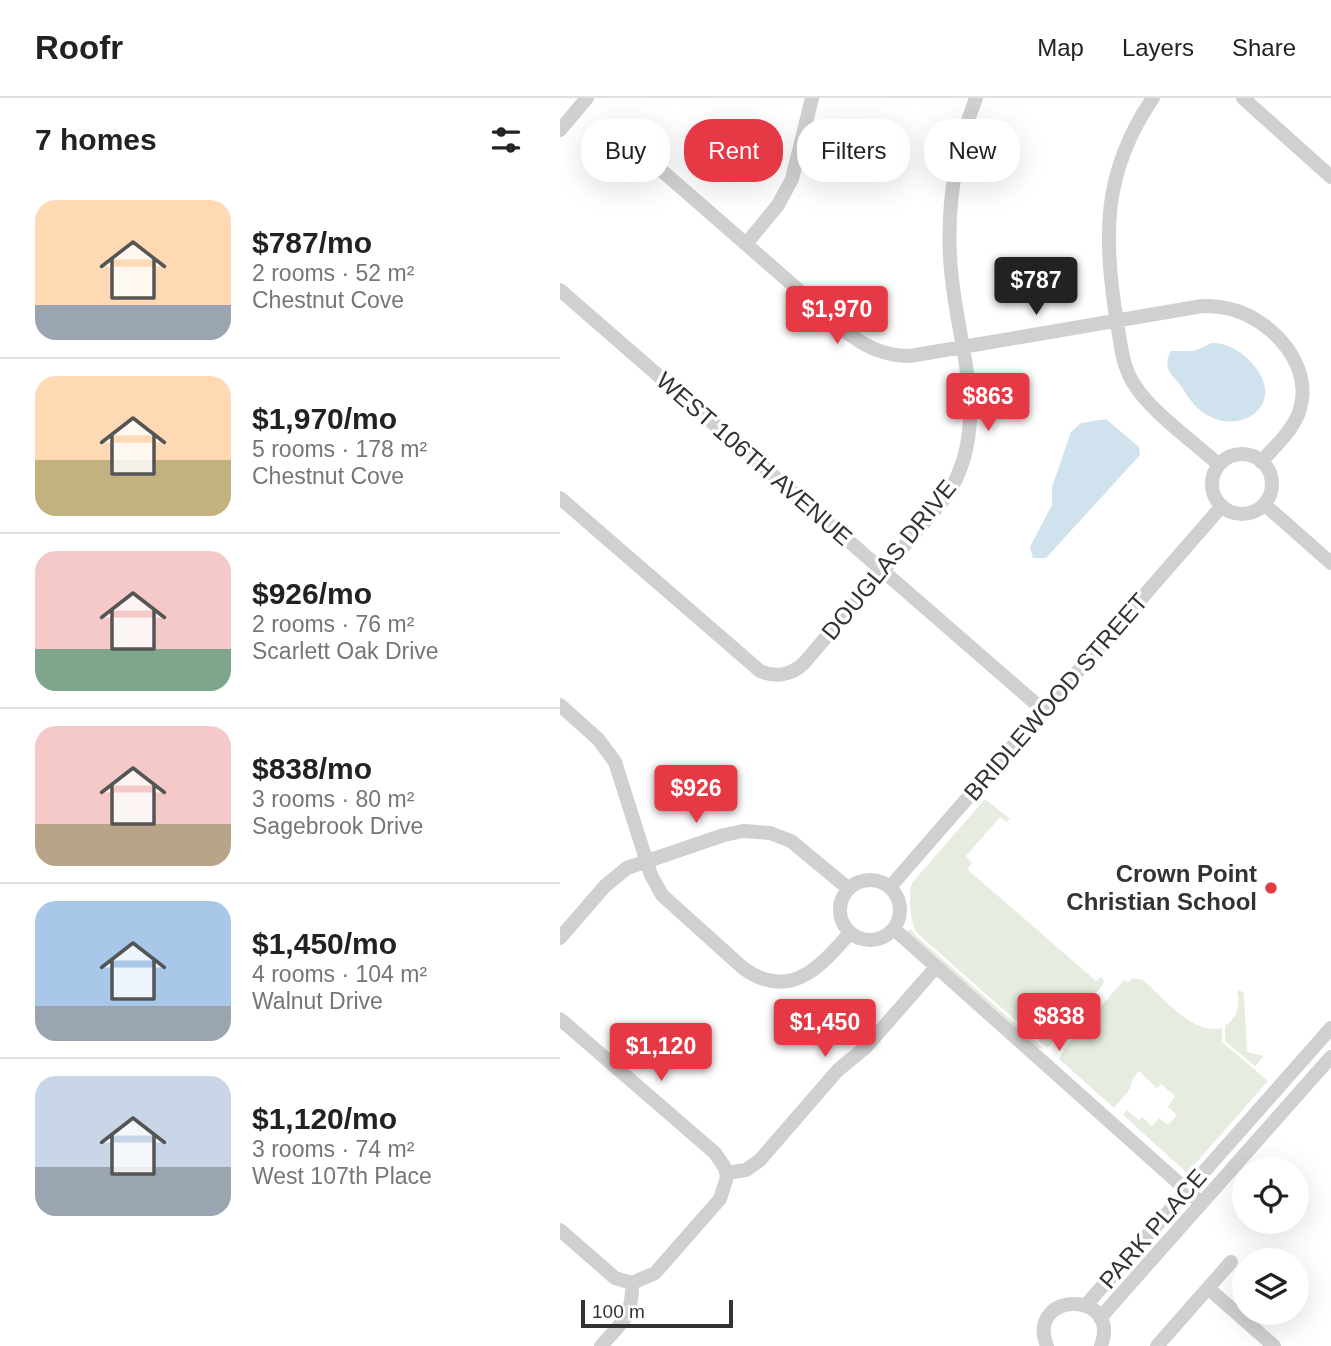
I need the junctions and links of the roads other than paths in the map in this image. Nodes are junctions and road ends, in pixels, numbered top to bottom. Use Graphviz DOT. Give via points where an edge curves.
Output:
graph roads {
  1 [pos="587,98"];
  2 [pos="812,98"];
  3 [pos="976,98"];
  4 [pos="1153,98"];
  5 [pos="1243,98"];
  6 [pos="560,130"];
  7 [pos="1331,177"];
  8 [pos="670,178"];
  9 [pos="746,244"];
  10 [pos="560,290"];
  11 [pos="1117,321"];
  12 [pos="962,348"];
  13 [pos="1261,462"];
  14 [pos="1219,465"];
  15 [pos="560,498"];
  16 [pos="1264,504"];
  17 [pos="1222,506"];
  18 [pos="1331,563"];
  19 [pos="883,570"];
  20 [pos="560,705"];
  21 [pos="1043,710"];
  22 [pos="646,860"];
  23 [pos="890,887"];
  24 [pos="849,889"];
  25 [pos="894,929"];
  26 [pos="850,933"];
  27 [pos="560,938"];
  28 [pos="936,967"];
  29 [pos="560,1019"];
  30 [pos="1331,1028"];
  31 [pos="1331,1057"];
  32 [pos="726,1173"];
  33 [pos="1187,1190"];
  34 [pos="1201,1203"];
  35 [pos="560,1230"];
  36 [pos="1231,1262"];
  37 [pos="632,1283"];
  38 [pos="1209,1288"];
  39 [pos="1086,1305"];
  40 [pos="1100,1318"];
  41 [pos="1166,1343"];
  42 [pos="601,1346"];
  43 [pos="1047,1346"];
  44 [pos="1101,1346"];
  45 [pos="1274,1346"];
  1 -- 6 [label="street"];
  2 -- 9 [label="street" via="792,179 778,205"];
  3 -- 12 [label="street, DOUGLAS DRIVE" via="960,150 951,209 950,271"];
  4 -- 11 [label="street" via="1127,144 1111,199 1107,254"];
  5 -- 7 [label="street"];
  8 -- 9 [label="street"];
  9 -- 12 [label="street" via="869,347 910,356"];
  10 -- 19 [label="street, WEST 106TH AVENUE"];
  11 -- 12 [label="street"];
  11 -- 13 [label="street" via="1218,307 1247,315 1285,345 1300,371 1303,397 1295,421"];
  11 -- 14 [label="street" via="1124,362 1137,389"];
  12 -- 19 [label="street, DOUGLAS DRIVE" via="971,407 967,453 946,497"];
  13 -- 14 [label="street" via="1238,455"];
  13 -- 16 [label="street" via="1271,483"];
  14 -- 17 [label="street" via="1212,486"];
  15 -- 19 [label="street, DOUGLAS DRIVE" via="751,665 769,675 783,674 804,663"];
  16 -- 17 [label="street" via="1243,514"];
  16 -- 18 [label="street"];
  17 -- 21 [label="street, BRIDLEWOOD STREET"];
  19 -- 21 [label="street, WEST 106TH AVENUE"];
  20 -- 22 [label="street" via="598,739 615,762"];
  21 -- 23 [label="street, BRIDLEWOOD STREET"];
  22 -- 24 [label="street" via="724,835 762,831 791,841"];
  22 -- 26 [label="street" via="669,903 757,977 781,982 803,977 818,968"];
  22 -- 27 [label="street" via="610,881"];
  23 -- 24 [label="street" via="869,880"];
  23 -- 25 [label="street" via="900,907"];
  24 -- 26 [label="street" via="840,911"];
  25 -- 26 [label="street" via="873,940"];
  25 -- 28 [label="street"];
  28 -- 32 [label="street" via="760,1160 746,1170"];
  28 -- 33 [label="street"];
  29 -- 32 [label="street" via="715,1153"];
  30 -- 33 [label="street, PARK PLACE"];
  31 -- 34 [label="street, PARK PLACE"];
  32 -- 37 [label="street" via="720,1199 655,1273"];
  33 -- 34 [label="street"];
  33 -- 39 [label="street, PARK PLACE"];
  34 -- 40 [label="street, PARK PLACE"];
  35 -- 37 [label="street" via="615,1278"];
  36 -- 38 [label="street"];
  37 -- 42 [label="street" via="626,1317"];
  38 -- 41 [label="street"];
  38 -- 45 [label="street"];
  39 -- 40 [label="street, PARK PLACE"];
  39 -- 43 [label="street, PARK PLACE" via="1065,1304 1050,1314 1044,1332"];
  40 -- 44 [label="street, PARK PLACE"];
}
